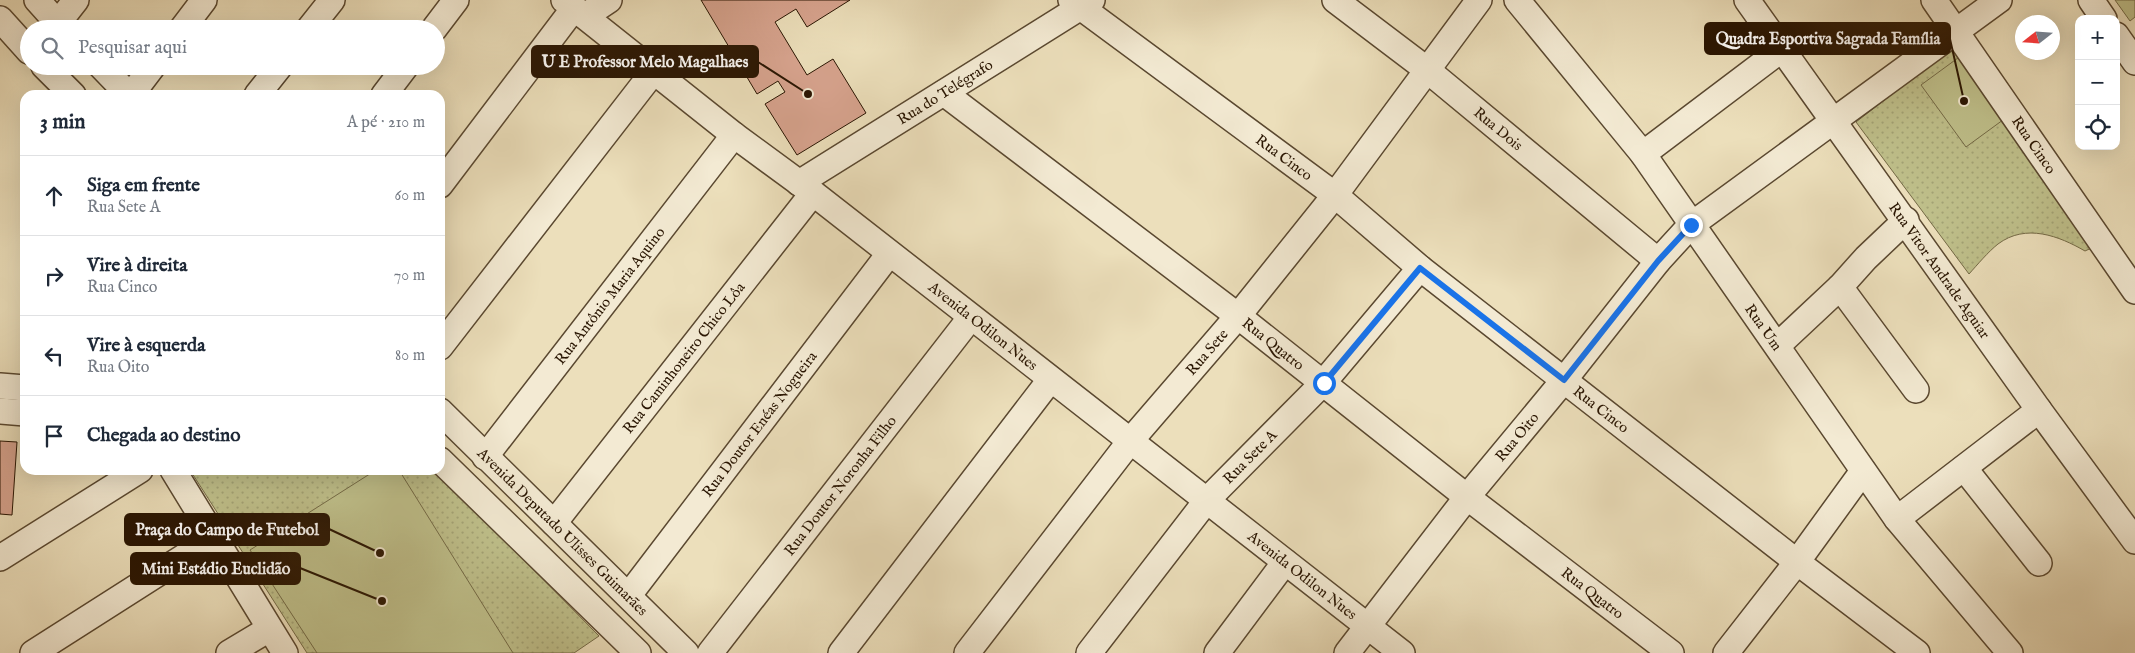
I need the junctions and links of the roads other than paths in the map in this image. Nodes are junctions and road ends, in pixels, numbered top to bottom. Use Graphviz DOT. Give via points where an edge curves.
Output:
graph roads {
  1 [pos="37,0"];
  2 [pos="76,0"];
  3 [pos="204,0"];
  4 [pos="332,0"];
  5 [pos="456,0"];
  6 [pos="609,0"];
  7 [pos="1335,0"];
  8 [pos="1479,0"];
  9 [pos="1517,0"];
  10 [pos="1747,0"];
  11 [pos="1934,0"];
  12 [pos="1999,0"];
  13 [pos="2091,0"];
  14 [pos="1081,2"];
  15 [pos="574,8"];
  16 [pos="2101,15"];
  17 [pos="0,19"];
  18 [pos="55,20"];
  19 [pos="64,20"];
  20 [pos="189,20"];
  21 [pos="316,20"];
  22 [pos="441,20"];
  23 [pos="1956,31"];
  24 [pos="20,41"];
  25 [pos="2120,41"];
  26 [pos="1782,50"];
  27 [pos="2135,62"];
  28 [pos="1426,69"];
  29 [pos="654,71"];
  30 [pos="53,75"];
  31 [pos="109,75"];
  32 [pos="146,75"];
  33 [pos="273,75"];
  34 [pos="399,75"];
  35 [pos="68,90"];
  36 [pos="125,90"];
  37 [pos="134,90"];
  38 [pos="261,90"];
  39 [pos="388,90"];
  40 [pos="944,92"];
  41 [pos="1834,121"];
  42 [pos="734,135"];
  43 [pos="1643,154"];
  44 [pos="445,178"];
  45 [pos="806,188"];
  46 [pos="1335,195"];
  47 [pos="1906,220"];
  48 [pos="1691,225"];
  49 [pos="889,254"];
  50 [pos="1658,261"];
  51 [pos="1420,268"];
  52 [pos="1840,287"];
  53 [pos="2135,291"];
  54 [pos="1238,316"];
  55 [pos="971,317"];
  56 [pos="445,341"];
  57 [pos="1778,345"];
  58 [pos="1050,380"];
  59 [pos="1564,380"];
  60 [pos="1324,383"];
  61 [pos="0,386"];
  62 [pos="20,388"];
  63 [pos="1916,390"];
  64 [pos="2039,410"];
  65 [pos="0,411"];
  66 [pos="20,413"];
  67 [pos="445,415"];
  68 [pos="1131,440"];
  69 [pos="485,456"];
  70 [pos="445,465"];
  71 [pos="1964,468"];
  72 [pos="1863,472"];
  73 [pos="132,475"];
  74 [pos="176,475"];
  75 [pos="1467,497"];
  76 [pos="1207,500"];
  77 [pos="2128,513"];
  78 [pos="1897,520"];
  79 [pos="554,524"];
  80 [pos="215,537"];
  81 [pos="2135,541"];
  82 [pos="0,558"];
  83 [pos="1285,562"];
  84 [pos="1797,562"];
  85 [pos="2039,563"];
  86 [pos="629,595"];
  87 [pos="1368,627"];
  88 [pos="269,629"];
  89 [pos="663,631"];
  90 [pos="33,653"];
  91 [pos="229,653"];
  92 [pos="285,653"];
  93 [pos="640,653"];
  94 [pos="686,653"];
  95 [pos="710,653"];
  96 [pos="841,653"];
  97 [pos="966,653"];
  98 [pos="1088,653"];
  99 [pos="1217,653"];
  100 [pos="1347,653"];
  101 [pos="1402,653"];
  102 [pos="1671,653"];
  103 [pos="1726,653"];
  104 [pos="1917,653"];
  105 [pos="2010,653"];
  1 -- 18 [label="street"];
  2 -- 19 [label="street"];
  3 -- 20 [label="street"];
  4 -- 21 [label="street"];
  5 -- 22 [label="street"];
  6 -- 15 [label="street"];
  7 -- 28 [label="street, Rua Dois"];
  8 -- 28 [label="street, Rua Sete"];
  9 -- 43 [label="street, Rua Um"];
  10 -- 26 [label="street, Rua Vitor Andrade Aguiar"];
  11 -- 23 [label="street, Rua Cinco"];
  12 -- 23 [label="street"];
  13 -- 16 [label="street"];
  14 -- 40 [label="street, Rua do Telégrafo"];
  14 -- 46 [label="street, Rua Cinco"];
  15 -- 29 [label="street, Avenida Odilon Nues"];
  15 -- 44 [label="street"];
  17 -- 24 [label="street"];
  23 -- 41 [label="street"];
  23 -- 53 [label="street, Rua Cinco"];
  25 -- 27 [label="street"];
  26 -- 41 [label="street, Rua Vitor Andrade Aguiar"];
  26 -- 43 [label="street"];
  28 -- 46 [label="street, Rua Sete"];
  28 -- 50 [label="street, Rua Dois"];
  29 -- 42 [label="street, Avenida Odilon Nues"];
  29 -- 56 [label="street"];
  30 -- 35 [label="street"];
  31 -- 36 [label="street"];
  32 -- 37 [label="street"];
  33 -- 38 [label="street"];
  34 -- 39 [label="street"];
  40 -- 45 [label="street, Rua do Telégrafo"];
  40 -- 54 [label="street, Rua Quatro"];
  41 -- 47 [label="street, Rua Vitor Andrade Aguiar"];
  41 -- 48 [label="street"];
  42 -- 45 [label="street, Avenida Odilon Nues"];
  42 -- 69 [label="street, Rua Antônio Maria Aquino"];
  43 -- 48 [label="street, Rua Um"];
  45 -- 49 [label="street, Avenida Odilon Nues"];
  45 -- 79 [label="street, Rua Caminhoneiro Chico Lôa"];
  46 -- 51 [label="street, Rua Cinco"];
  46 -- 54 [label="street, Rua Sete"];
  47 -- 52 [label="street"];
  47 -- 64 [label="street, Rua Vitor Andrade Aguiar"];
  48 -- 50 [label="street, Rua Oito"];
  48 -- 57 [label="street, Rua Um"];
  49 -- 55 [label="street, Avenida Odilon Nues"];
  49 -- 86 [label="street, Rua Doutor Enéas Nogueira"];
  50 -- 59 [label="street, Rua Oito"];
  51 -- 59 [label="street, Rua Cinco"];
  51 -- 60 [label="street, Rua Sete A"];
  52 -- 57 [label="street"];
  52 -- 63 [label="street"];
  54 -- 60 [label="street, Rua Quatro"];
  54 -- 68 [label="street, Rua Sete"];
  55 -- 58 [label="street, Avenida Odilon Nues"];
  55 -- 95 [label="street, Rua Doutor Noronha Filho"];
  57 -- 72 [label="street, Rua Um"];
  58 -- 68 [label="street, Avenida Odilon Nues"];
  58 -- 96 [label="street"];
  59 -- 75 [label="street, Rua Oito"];
  59 -- 84 [label="street, Rua Cinco"];
  60 -- 75 [label="street, Rua Quatro"];
  60 -- 76 [label="street, Rua Sete A"];
  61 -- 62 [label="street"];
  64 -- 71 [label="street"];
  64 -- 77 [label="street, Rua Vitor Andrade Aguiar"];
  65 -- 66 [label="street"];
  67 -- 69 [label="street, Avenida Deputado Ulisses Guimarães"];
  68 -- 76 [label="street, Avenida Odilon Nues"];
  68 -- 97 [label="street, Rua Sete"];
  69 -- 79 [label="street, Avenida Deputado Ulisses Guimarães"];
  70 -- 93 [label="street"];
  71 -- 78 [label="street"];
  71 -- 85 [label="street"];
  72 -- 78 [label="street, Rua Um"];
  72 -- 84 [label="street"];
  73 -- 82 [label="street"];
  74 -- 80 [label="street"];
  75 -- 87 [label="street, Rua Oito"];
  75 -- 102 [label="street, Rua Quatro"];
  76 -- 83 [label="street, Avenida Odilon Nues"];
  76 -- 98 [label="street, Rua Sete A"];
  77 -- 81 [label="street, Rua Vitor Andrade Aguiar"];
  78 -- 105 [label="street, Rua Um"];
  79 -- 86 [label="street, Avenida Deputado Ulisses Guimarães"];
  80 -- 88 [label="street"];
  80 -- 90 [label="street"];
  83 -- 87 [label="street, Avenida Odilon Nues"];
  83 -- 99 [label="street"];
  84 -- 103 [label="street"];
  84 -- 104 [label="street, Rua Cinco"];
  86 -- 89 [label="street, Avenida Deputado Ulisses Guimarães"];
  87 -- 100 [label="street, Rua Oito"];
  87 -- 101 [label="street, Avenida Odilon Nues"];
  88 -- 91 [label="street"];
  88 -- 92 [label="street"];
  89 -- 93 [label="street"];
  89 -- 94 [label="street, Avenida Deputado Ulisses Guimarães"];
}
